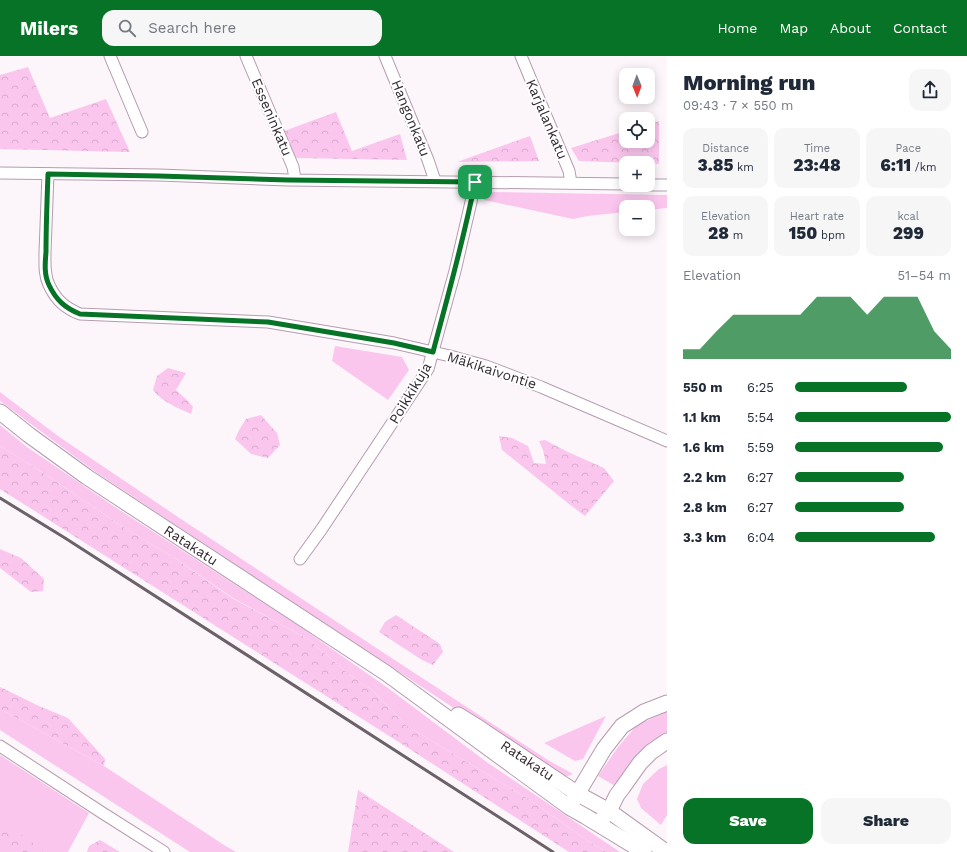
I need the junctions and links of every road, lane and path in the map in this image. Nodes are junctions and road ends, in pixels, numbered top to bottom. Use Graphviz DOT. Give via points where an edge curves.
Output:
graph roads {
  1 [pos="110,56"];
  2 [pos="246,56"];
  3 [pos="385,56"];
  4 [pos="521,56"];
  5 [pos="142,132"];
  6 [pos="0,173"];
  7 [pos="48,174"];
  8 [pos="295,179"];
  9 [pos="435,181"];
  10 [pos="475,182"];
  11 [pos="571,183"];
  12 [pos="619,184"];
  13 [pos="655,185"];
  14 [pos="667,185"];
  15 [pos="433,352"];
  16 [pos="0,412"];
  17 [pos="667,442"];
  18 [pos="300,559"];
  19 [pos="386,673"];
  20 [pos="667,703"];
  21 [pos="667,741"];
  22 [pos="0,746"];
  23 [pos="578,794"];
  24 [pos="569,807"];
  25 [pos="609,811"];
  26 [pos="598,824"];
  27 [pos="164,852"];
  28 [pos="644,852"];
  29 [pos="666,852"];
  1 -- 5 [label="street"];
  2 -- 8 [label="street, Esseninkatu" via="293,167"];
  3 -- 9 [label="street, Hangonkatu"];
  4 -- 11 [label="street, Karjalankatu" via="569,172"];
  6 -- 7 [label="street"];
  7 -- 8 [label="street"];
  7 -- 15 [label="street, Mäkikaivontie" via="46,274 48,285 59,302 71,310 80,314 268,322"];
  8 -- 9 [label="street"];
  9 -- 10 [label="street"];
  10 -- 11 [label="street"];
  10 -- 15 [label="street, Poikkikuja"];
  11 -- 12 [label="street"];
  13 -- 14 [label="street"];
  15 -- 17 [label="street, Mäkikaivontie" via="486,366 541,387"];
  15 -- 18 [label="street, Poikkikuja" via="428,369"];
  16 -- 19 [label="main road, Ratakatu" via="87,477"];
  19 -- 23 [label="main road, Ratakatu" via="479,728"];
  19 -- 24 [label="main road, Ratakatu"];
  20 -- 23 [label="main road" via="644,712 622,726 604,749"];
  21 -- 25 [label="main road" via="640,763"];
  22 -- 27 [label="street"];
  23 -- 24 [label="main road"];
  23 -- 25 [label="main road, Ratakatu"];
  24 -- 26 [label="main road, Ratakatu"];
  25 -- 26 [label="main road"];
  25 -- 29 [label="main road, Ratakatu"];
  26 -- 28 [label="main road, Ratakatu"];
}
